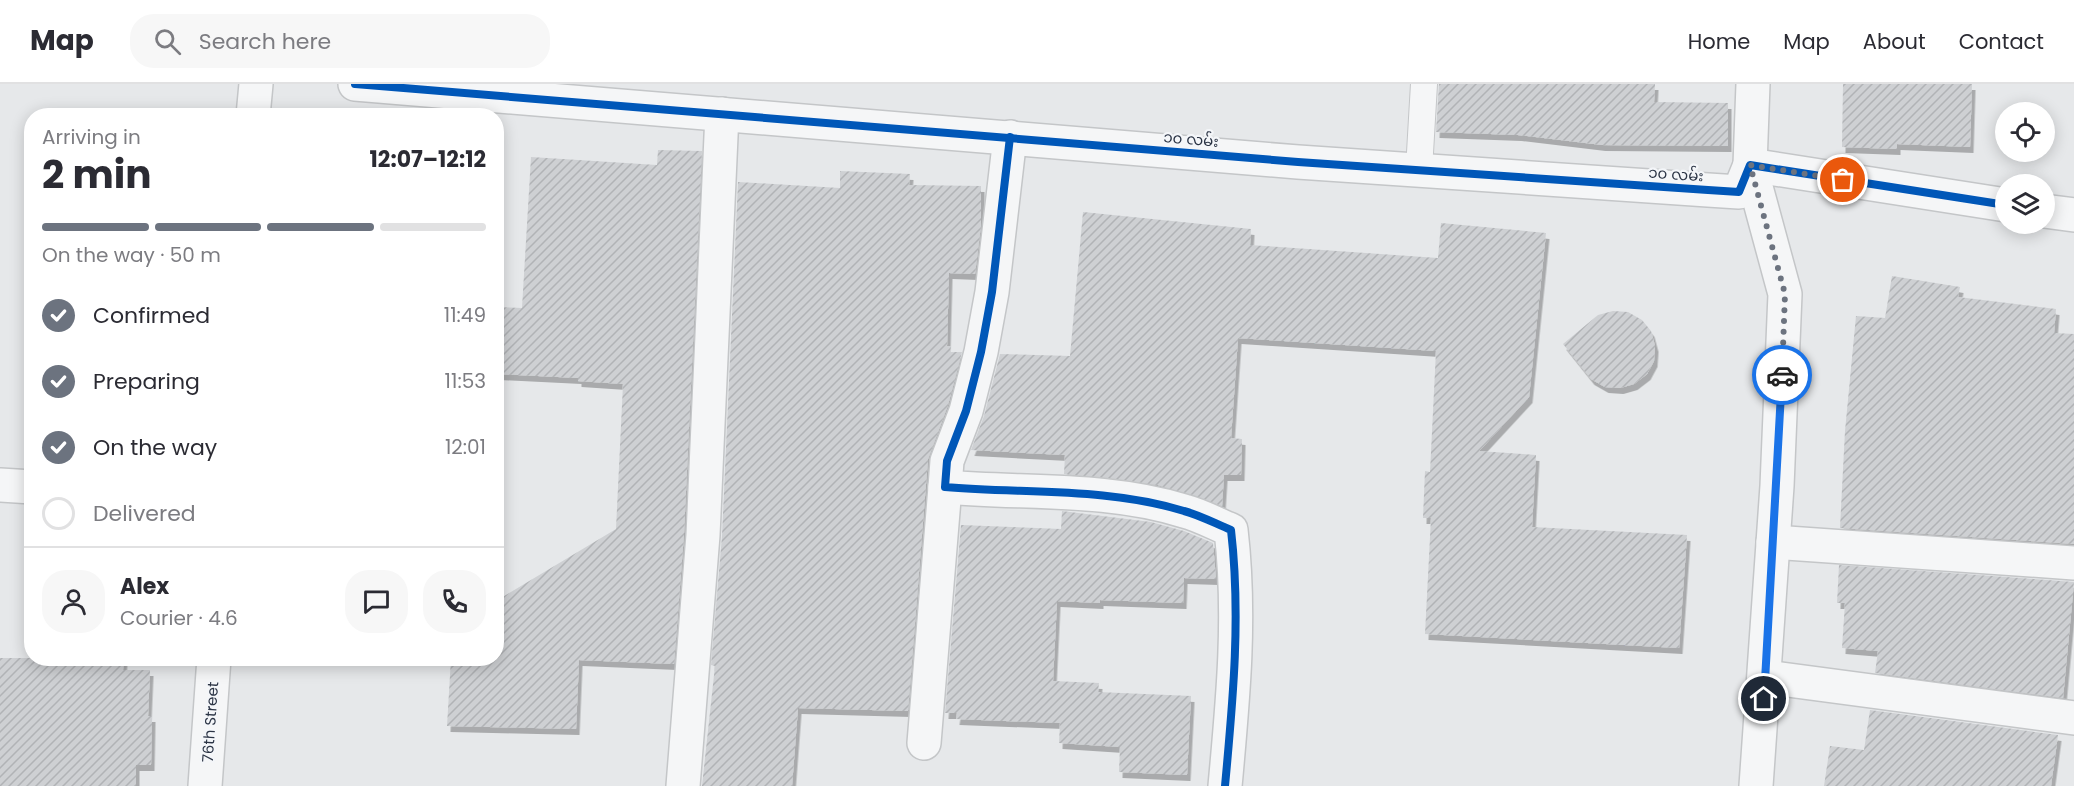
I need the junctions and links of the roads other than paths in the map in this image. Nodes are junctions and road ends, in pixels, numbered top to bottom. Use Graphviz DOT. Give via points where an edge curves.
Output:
graph roads {
  1 [pos="256,84"];
  2 [pos="355,84"];
  3 [pos="1424,84"];
  4 [pos="1753,84"];
  5 [pos="254,108"];
  6 [pos="722,114"];
  7 [pos="1010,137"];
  8 [pos="1750,165"];
  9 [pos="1419,170"];
  10 [pos="1995,202"];
  11 [pos="2055,212"];
  12 [pos="2074,215"];
  13 [pos="0,484"];
  14 [pos="24,486"];
  15 [pos="945,487"];
  16 [pos="1773,542"];
  17 [pos="2074,563"];
  18 [pos="213,666"];
  19 [pos="1766,677"];
  20 [pos="2074,718"];
  21 [pos="924,743"];
  22 [pos="205,786"];
  23 [pos="684,786"];
  24 [pos="1225,786"];
  25 [pos="1756,786"];
  1 -- 5 [label="street"];
  2 -- 6 [label="street, ၁၀ လမ်း"];
  3 -- 9 [label="lane"];
  4 -- 8 [label="street"];
  6 -- 7 [label="street, ၁၀ လမ်း"];
  6 -- 23 [label="street" via="703,535"];
  7 -- 9 [label="street, ၁၀ လမ်း"];
  7 -- 15 [label="street" via="983,342 966,411 947,461"];
  8 -- 9 [label="street, ၁၀ လမ်း" via="1739,192"];
  8 -- 10 [label="street"];
  8 -- 16 [label="street" via="1785,294"];
  11 -- 12 [label="street"];
  13 -- 14 [label="street"];
  15 -- 21 [label="street"];
  15 -- 24 [label="street" via="1130,499 1184,511 1231,530 1237,582 1236,638"];
  16 -- 17 [label="street"];
  16 -- 19 [label="street"];
  18 -- 22 [label="street, 76th Street"];
  19 -- 20 [label="street"];
  19 -- 25 [label="street"];
}
